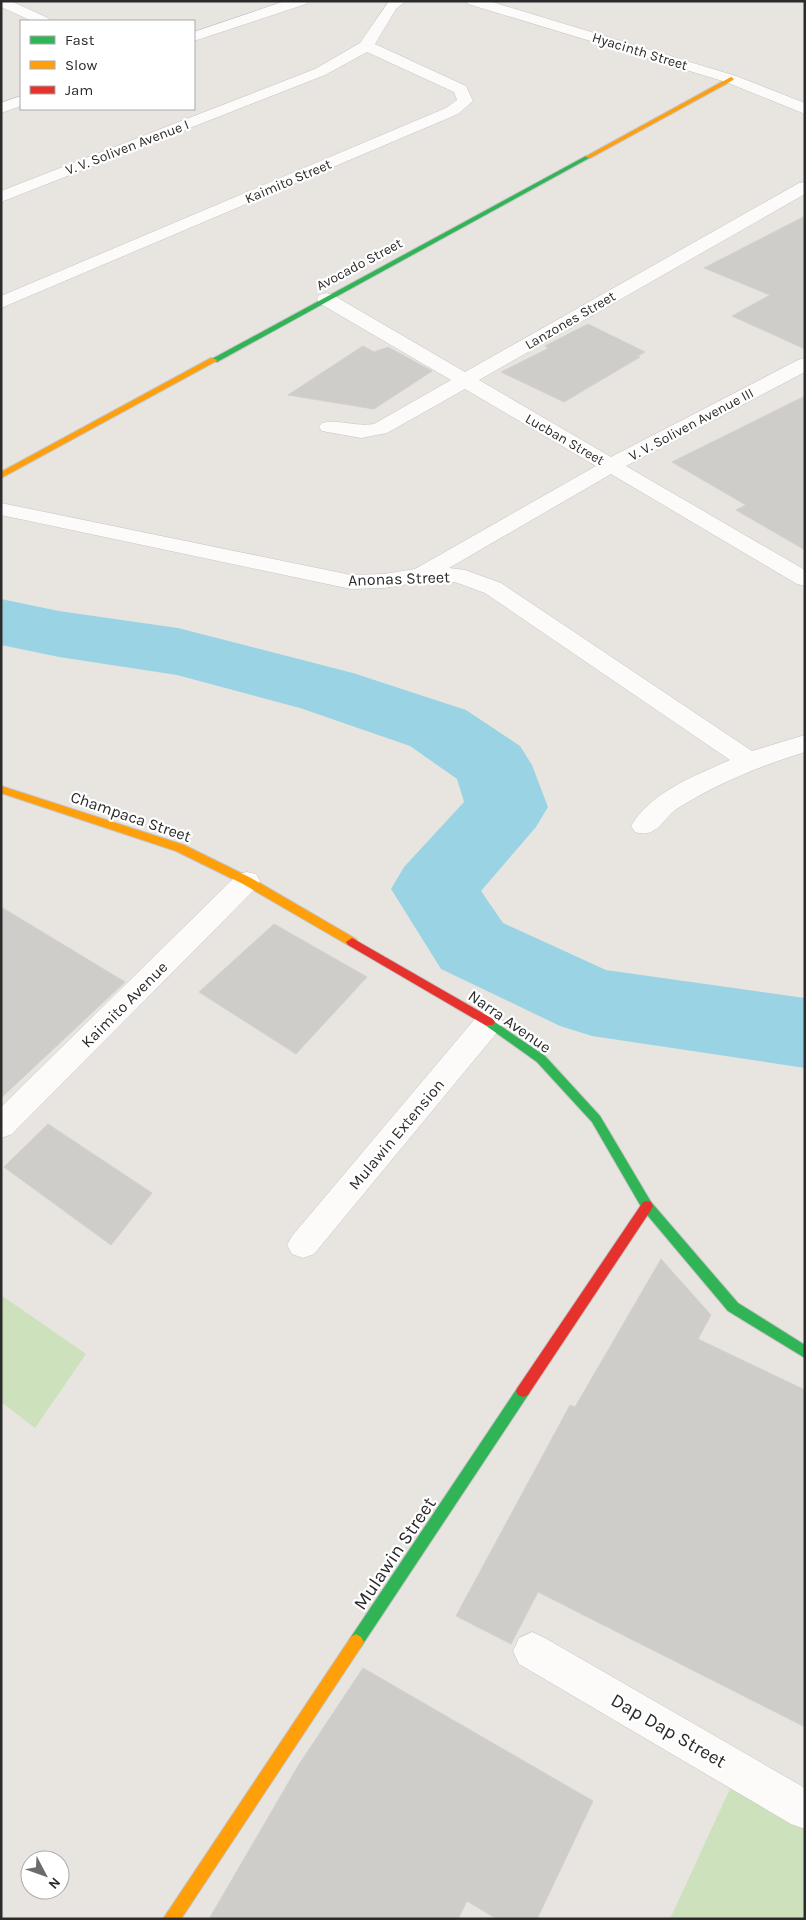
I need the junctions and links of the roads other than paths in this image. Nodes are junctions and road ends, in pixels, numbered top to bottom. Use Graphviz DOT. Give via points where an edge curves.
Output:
graph roads {
  1 [pos="301,1"];
  2 [pos="399,1"];
  3 [pos="473,1"];
  4 [pos="1,2"];
  5 [pos="41,20"];
  6 [pos="195,37"];
  7 [pos="366,46"];
  8 [pos="731,80"];
  9 [pos="20,101"];
  10 [pos="1,108"];
  11 [pos="805,109"];
  12 [pos="805,187"];
  13 [pos="1,197"];
  14 [pos="326,299"];
  15 [pos="1,303"];
  16 [pos="805,364"];
  17 [pos="463,381"];
  18 [pos="329,427"];
  19 [pos="612,465"];
  20 [pos="1,476"];
  21 [pos="1,509"];
  22 [pos="422,574"];
  23 [pos="803,577"];
  24 [pos="805,743"];
  25 [pos="749,761"];
  26 [pos="1,789"];
  27 [pos="644,826"];
  28 [pos="247,881"];
  29 [pos="489,1022"];
  30 [pos="1,1126"];
  31 [pos="647,1206"];
  32 [pos="303,1246"];
  33 [pos="805,1352"];
  34 [pos="532,1651"];
  35 [pos="805,1810"];
  36 [pos="171,1919"];
  1 -- 6 [label="street"];
  2 -- 7 [label="street, V. V. Soliven Avenue I" via="391,6"];
  3 -- 8 [label="street, Hyacinth Street"];
  4 -- 5 [label="street"];
  7 -- 13 [label="street, V. V. Soliven Avenue I" via="320,72"];
  7 -- 15 [label="street, Kaimito Street" via="462,89 465,102 452,111"];
  8 -- 11 [label="street, Hyacinth Street"];
  8 -- 14 [label="street, Avocado Street"];
  9 -- 10 [label="street"];
  12 -- 17 [label="street, Lanzones Street"];
  14 -- 17 [label="street, Lucban Street"];
  14 -- 20 [label="street, Avocado Street"];
  16 -- 19 [label="street, V. V. Soliven Avenue III"];
  17 -- 18 [label="street, Lanzones Street" via="380,428 361,432"];
  17 -- 19 [label="street, Lucban Street"];
  19 -- 22 [label="street, V. V. Soliven Avenue III"];
  19 -- 23 [label="street, Lucban Street"];
  21 -- 22 [label="street, Anonas Street" via="351,582"];
  22 -- 25 [label="street, Anonas Street" via="457,575 493,588"];
  24 -- 25 [label="street"];
  25 -- 27 [label="street" via="696,785 663,806"];
  26 -- 28 [label="street, Champaca Street" via="180,848"];
  28 -- 29 [label="street, Narra Avenue"];
  28 -- 30 [label="street, Kaimito Avenue"];
  29 -- 31 [label="street, Narra Avenue" via="541,1060 596,1119"];
  29 -- 32 [label="street, Mulawin Extension"];
  31 -- 33 [label="street, Narra Avenue" via="733,1307"];
  31 -- 36 [label="street, Mulawin Street"];
  34 -- 35 [label="street, Dap Dap Street"];
}
